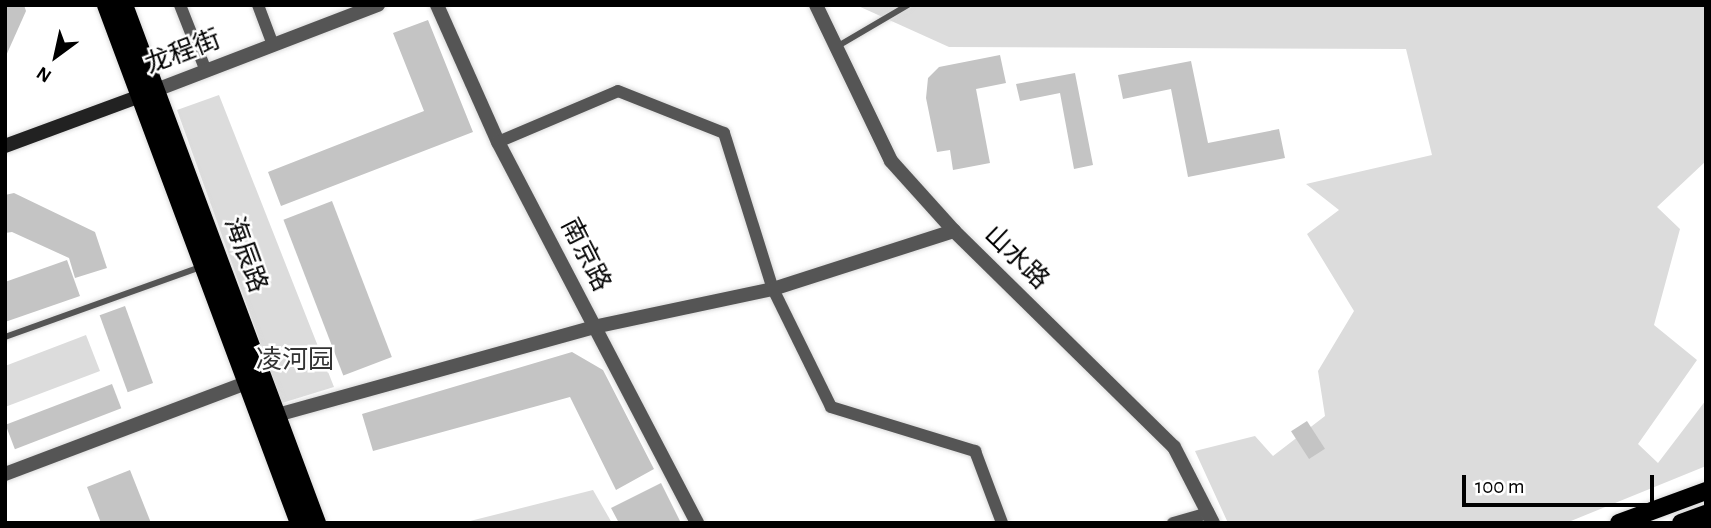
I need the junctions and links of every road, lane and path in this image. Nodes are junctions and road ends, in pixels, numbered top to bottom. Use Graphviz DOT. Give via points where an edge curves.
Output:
graph roads {
  1 [pos="106,5"];
  2 [pos="124,5"];
  3 [pos="180,5"];
  4 [pos="258,5"];
  5 [pos="378,5"];
  6 [pos="437,5"];
  7 [pos="816,5"];
  8 [pos="908,5"];
  9 [pos="273,45"];
  10 [pos="836,47"];
  11 [pos="206,71"];
  12 [pos="148,93"];
  13 [pos="498,142"];
  14 [pos="5,146"];
  15 [pos="954,231"];
  16 [pos="203,266"];
  17 [pos="773,289"];
  18 [pos="594,327"];
  19 [pos="5,337"];
  20 [pos="246,383"];
  21 [pos="277,415"];
  22 [pos="5,474"];
  23 [pos="1706,491"];
  24 [pos="1706,514"];
  25 [pos="1211,518"];
  26 [pos="299,523"];
  27 [pos="317,523"];
  28 [pos="697,523"];
  29 [pos="1002,523"];
  30 [pos="1173,523"];
  31 [pos="1619,523"];
  32 [pos="1681,523"];
  1 -- 12 [label="main road, 海辰路"];
  2 -- 12 [label="main road, 海辰路"];
  3 -- 11 [label="street"];
  4 -- 9 [label="street"];
  5 -- 9 [label="street, 龙程街"];
  6 -- 13 [label="street, 南京路"];
  7 -- 10 [label="street, 山水路"];
  8 -- 10 [label="lane"];
  9 -- 11 [label="street, 龙程街"];
  10 -- 15 [label="street, 山水路" via="891,161"];
  11 -- 12 [label="street, 龙程街"];
  12 -- 14 [label="main road, 龙程街"];
  12 -- 16 [label="main road, 海辰路"];
  12 -- 21 [label="main road, 海辰路"];
  13 -- 17 [label="street" via="618,91 724,133"];
  13 -- 18 [label="street, 南京路"];
  15 -- 17 [label="street"];
  15 -- 25 [label="street, 山水路" via="1174,447"];
  16 -- 19 [label="lane"];
  16 -- 20 [label="main road, 海辰路"];
  17 -- 18 [label="street"];
  17 -- 29 [label="street" via="831,407 975,451"];
  18 -- 21 [label="street"];
  18 -- 28 [label="street, 南京路"];
  20 -- 22 [label="street"];
  20 -- 26 [label="main road, 海辰路"];
  21 -- 27 [label="main road, 海辰路"];
  23 -- 31 [label="main road"];
  24 -- 32 [label="main road"];
  25 -- 30 [label="street"];
}
